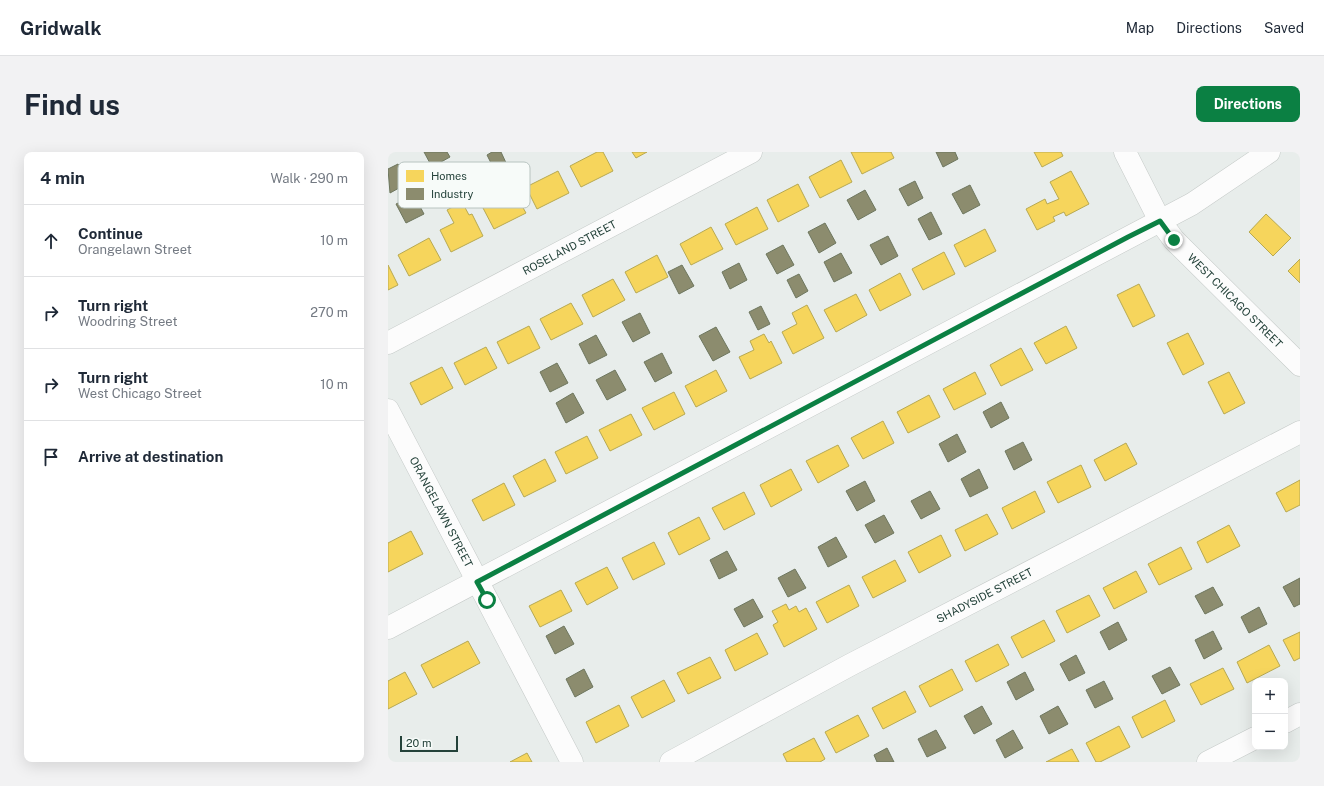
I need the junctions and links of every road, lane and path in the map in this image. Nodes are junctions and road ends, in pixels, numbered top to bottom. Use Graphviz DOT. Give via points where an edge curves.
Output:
graph roads {
  1 [pos="750,152"];
  2 [pos="1125,152"];
  3 [pos="1269,152"];
  4 [pos="1160,221"];
  5 [pos="388,343"];
  6 [pos="1300,365"];
  7 [pos="388,410"];
  8 [pos="1300,432"];
  9 [pos="477,582"];
  10 [pos="388,628"];
  11 [pos="1300,714"];
  12 [pos="1288,720"];
  13 [pos="1252,740"];
  14 [pos="572,762"];
  15 [pos="671,762"];
  16 [pos="1208,762"];
  1 -- 5 [label="street, ROSELAND STREET"];
  2 -- 4 [label="street, WEST CHICAGO STREET"];
  3 -- 4 [label="street" via="1192,204"];
  4 -- 6 [label="street, WEST CHICAGO STREET" via="1174,240"];
  4 -- 9 [label="street"];
  7 -- 9 [label="street, ORANGELAWN STREET"];
  8 -- 15 [label="street, SHADYSIDE STREET" via="850,665"];
  9 -- 10 [label="street"];
  9 -- 14 [label="street, ORANGELAWN STREET"];
  11 -- 12 [label="street"];
  13 -- 16 [label="street"];
}
